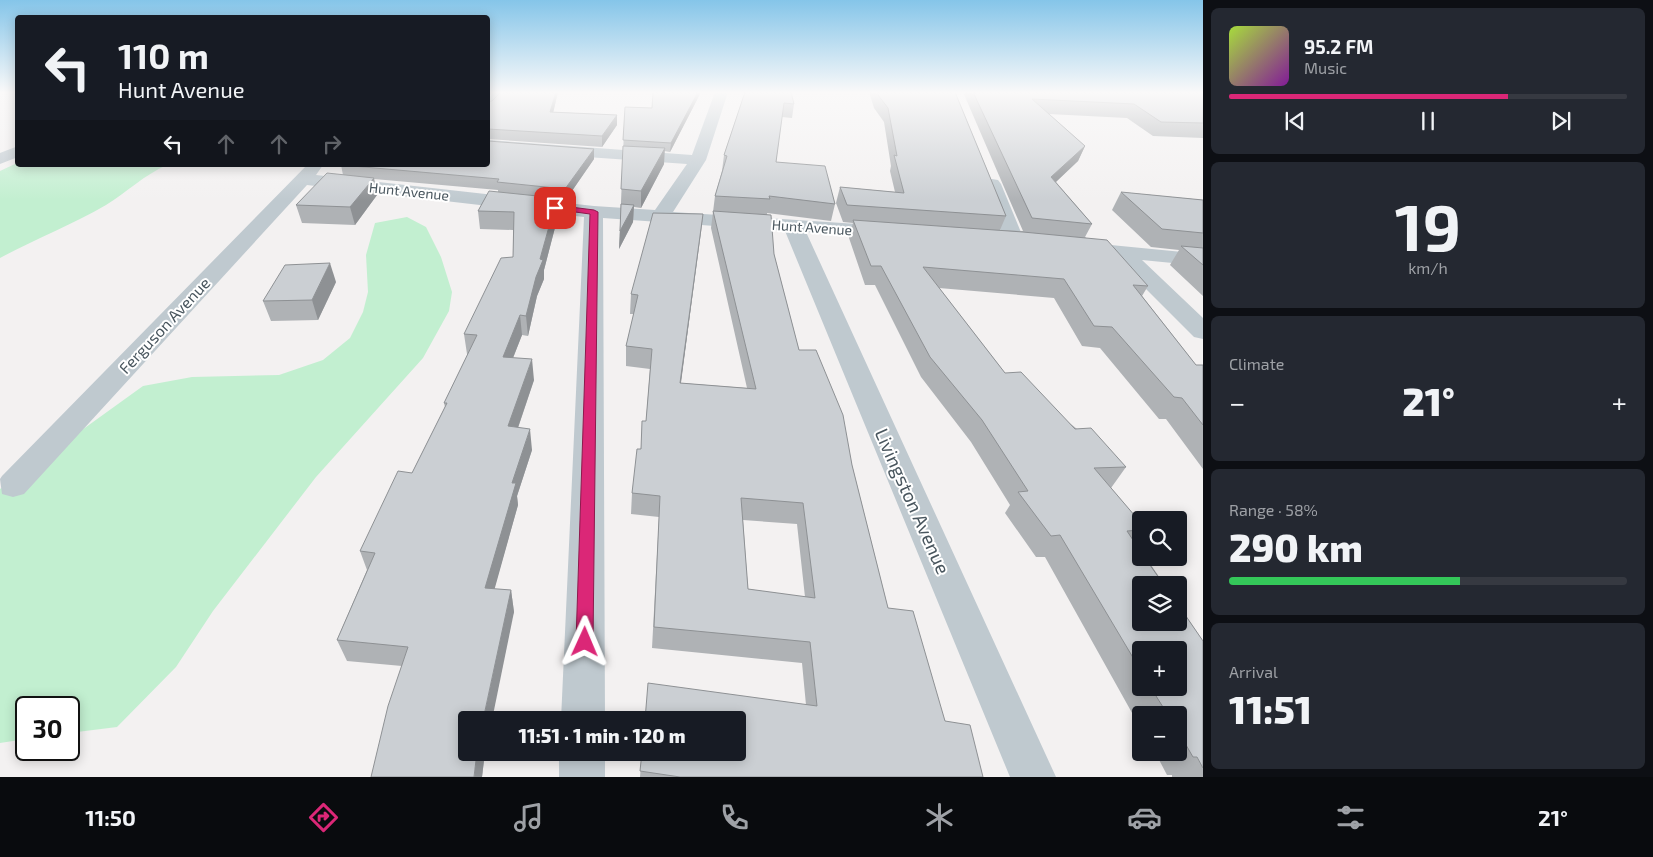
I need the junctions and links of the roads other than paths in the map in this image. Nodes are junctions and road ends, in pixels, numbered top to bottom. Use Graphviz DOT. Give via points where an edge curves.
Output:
graph roads {
  1 [pos="709,128"];
  2 [pos="490,145"];
  3 [pos="15,152"];
  4 [pos="0,159"];
  5 [pos="698,160"];
  6 [pos="986,171"];
  7 [pos="309,172"];
  8 [pos="594,212"];
  9 [pos="661,216"];
  10 [pos="792,226"];
  11 [pos="910,234"];
  12 [pos="1015,242"];
  13 [pos="1063,246"];
  14 [pos="1122,252"];
  15 [pos="1203,260"];
  16 [pos="1203,332"];
  17 [pos="13,485"];
  18 [pos="583,711"];
  19 [pos="582,761"];
  20 [pos="582,777"];
  21 [pos="1033,777"];
  1 -- 5 [label="street"];
  2 -- 5 [label="street"];
  3 -- 4 [label="street"];
  5 -- 9 [label="street"];
  6 -- 12 [label="street"];
  7 -- 8 [label="street, Hunt Avenue"];
  7 -- 17 [label="street, Ferguson Avenue"];
  8 -- 9 [label="street, Hunt Avenue"];
  8 -- 18 [label="street"];
  9 -- 10 [label="street, Hunt Avenue"];
  10 -- 11 [label="street, Hunt Avenue"];
  10 -- 21 [label="street, Livingston Avenue"];
  13 -- 14 [label="street"];
  14 -- 15 [label="street"];
  14 -- 16 [label="street"];
  19 -- 20 [label="street"];
}
